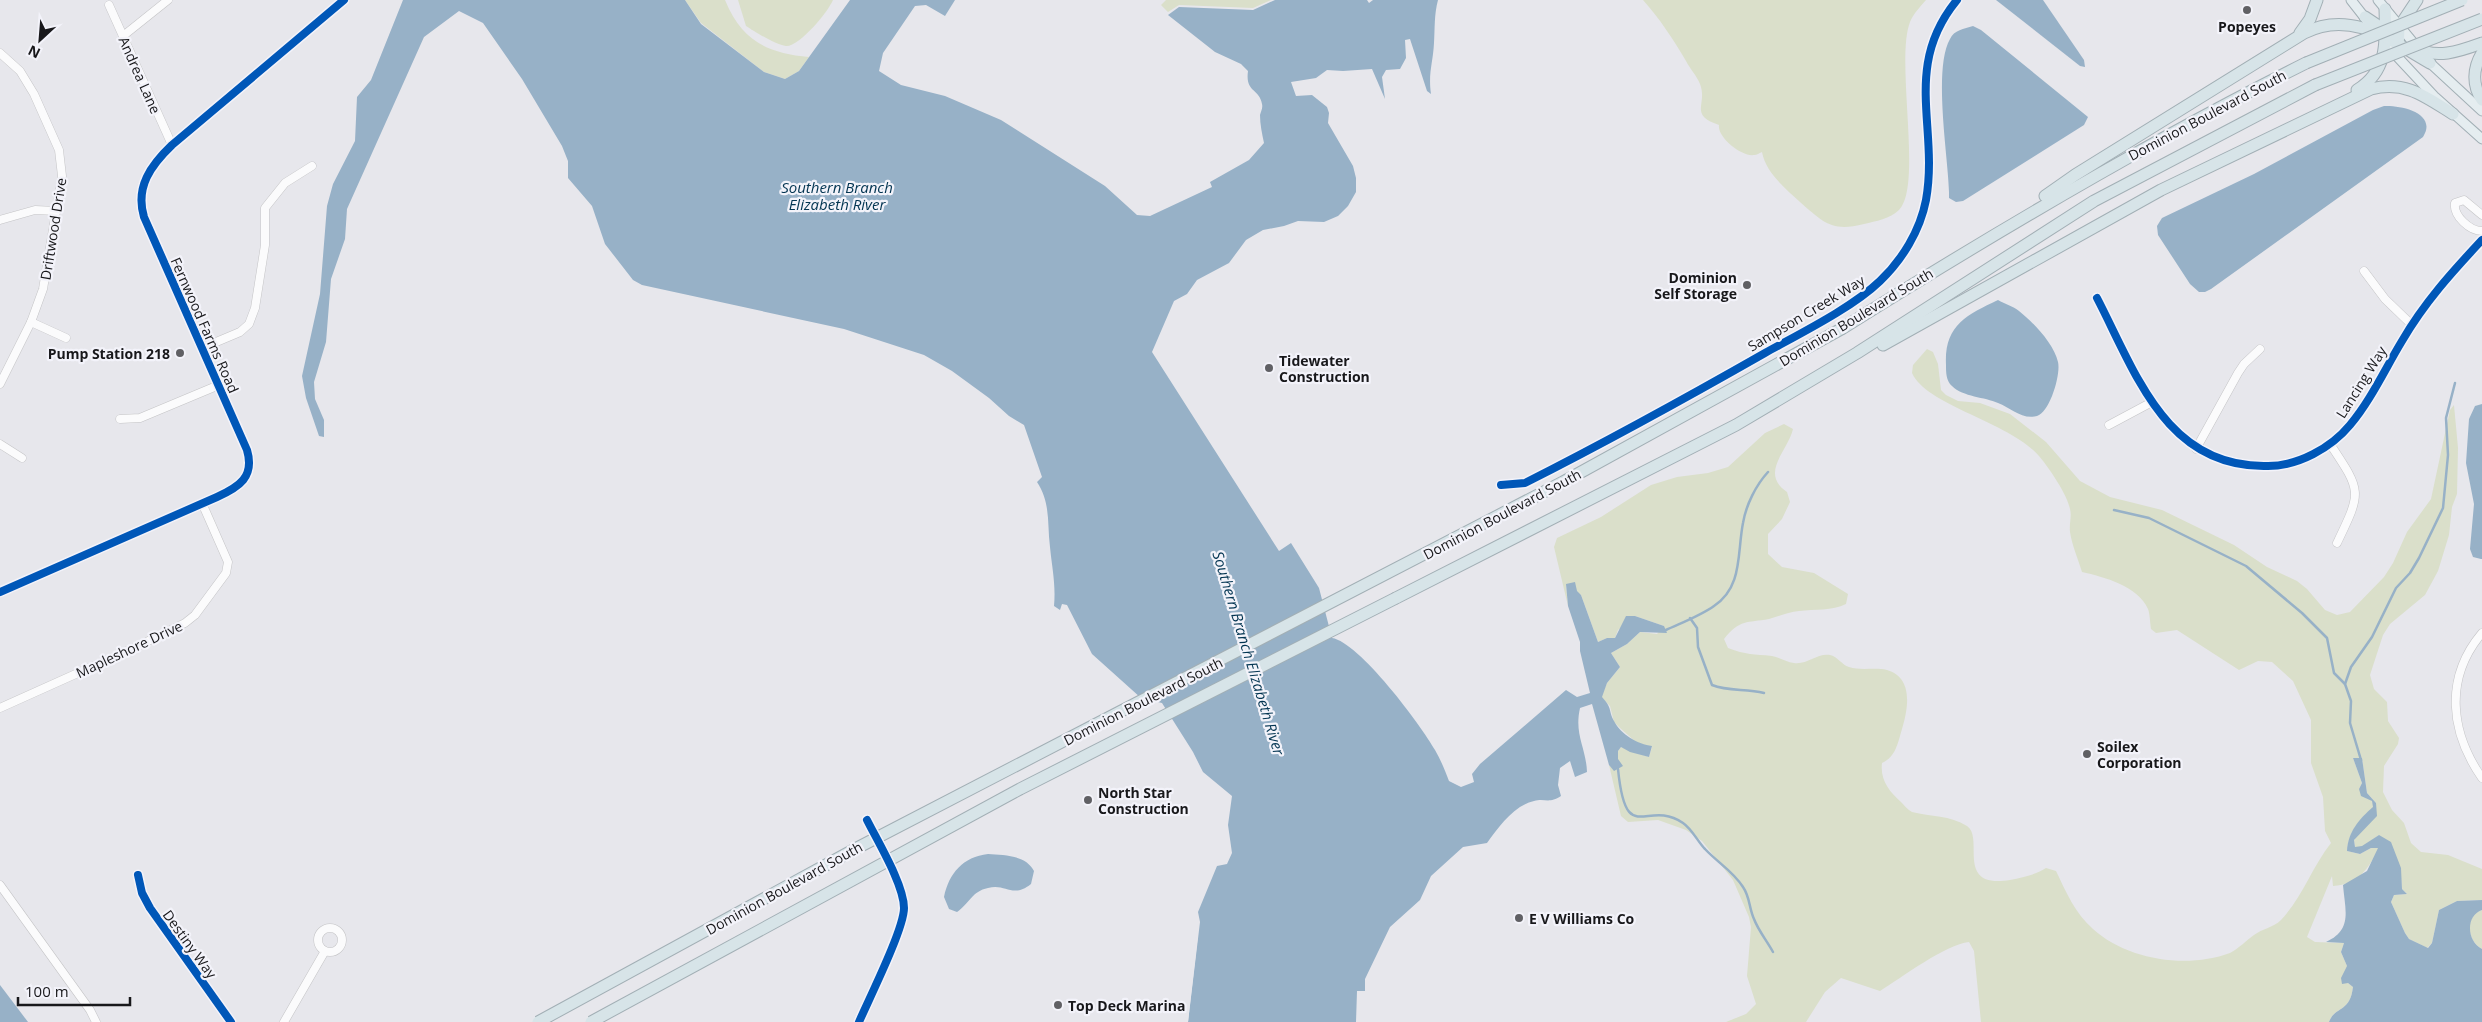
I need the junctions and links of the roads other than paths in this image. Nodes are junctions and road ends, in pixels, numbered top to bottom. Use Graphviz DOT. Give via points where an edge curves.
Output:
graph roads {
  1 [pos="168,0"];
  2 [pos="344,0"];
  3 [pos="1957,0"];
  4 [pos="2317,0"];
  5 [pos="2351,0"];
  6 [pos="2378,0"];
  7 [pos="2417,0"];
  8 [pos="2462,0"];
  9 [pos="109,5"];
  10 [pos="2385,10"];
  11 [pos="2365,17"];
  12 [pos="2482,19"];
  13 [pos="123,36"];
  14 [pos="2390,36"];
  15 [pos="2290,43"];
  16 [pos="2482,43"];
  17 [pos="2419,50"];
  18 [pos="0,53"];
  19 [pos="2482,53"];
  20 [pos="2397,58"];
  21 [pos="2430,62"];
  22 [pos="2482,100"];
  23 [pos="2482,111"];
  24 [pos="2320,113"];
  25 [pos="2454,114"];
  26 [pos="2482,139"];
  27 [pos="172,145"];
  28 [pos="312,166"];
  29 [pos="56,212"];
  30 [pos="2482,215"];
  31 [pos="0,220"];
  32 [pos="2482,231"];
  33 [pos="1987,238"];
  34 [pos="2482,240"];
  35 [pos="2364,271"];
  36 [pos="2097,298"];
  37 [pos="31,322"];
  38 [pos="2412,325"];
  39 [pos="66,338"];
  40 [pos="202,348"];
  41 [pos="2260,349"];
  42 [pos="1859,355"];
  43 [pos="0,384"];
  44 [pos="219,385"];
  45 [pos="2152,402"];
  46 [pos="120,419"];
  47 [pos="2109,425"];
  48 [pos="0,444"];
  49 [pos="2330,444"];
  50 [pos="2196,449"];
  51 [pos="22,458"];
  52 [pos="1500,485"];
  53 [pos="202,503"];
  54 [pos="2336,543"];
  55 [pos="0,592"];
  56 [pos="2482,633"];
  57 [pos="0,708"];
  58 [pos="2482,778"];
  59 [pos="867,820"];
  60 [pos="138,875"];
  61 [pos="0,884"];
  62 [pos="325,951"];
  63 [pos="96,1022"];
  64 [pos="231,1022"];
  65 [pos="284,1022"];
  66 [pos="538,1022"];
  67 [pos="591,1022"];
  68 [pos="859,1022"];
  1 -- 13 [label="street"];
  2 -- 27 [label="street, Fernwood Farms Road"];
  3 -- 52 [label="street, Sampson Creek Way" via="1942,22 1928,61 1924,86 1929,170 1923,210 1908,246 1888,274 1840,310 1684,399 1525,483"];
  4 -- 15 [label="highway" via="2307,25"];
  5 -- 11 [label="main road"];
  6 -- 10 [label="main road"];
  7 -- 14 [label="highway"];
  8 -- 33 [label="highway, Dominion Boulevard South, bridge" via="2306,62 2170,132"];
  9 -- 13 [label="street, Andrea Lane"];
  10 -- 14 [label="highway"];
  11 -- 14 [label="highway"];
  12 -- 42 [label="highway, Dominion Boulevard South, bridge" via="2315,85 2094,202"];
  13 -- 27 [label="street, Andrea Lane"];
  14 -- 15 [label="highway" via="2345,23 2329,24"];
  14 -- 17 [label="highway"];
  14 -- 20 [label="highway"];
  14 -- 21 [label="highway"];
  14 -- 24 [label="highway" via="2374,77"];
  15 -- 33 [label="highway" via="2075,175"];
  16 -- 17 [label="highway" via="2452,53 2434,54"];
  17 -- 21 [label="main road"];
  18 -- 29 [label="street, Driftwood Drive" via="26,80 59,150 62,176"];
  19 -- 22 [label="highway" via="2475,85"];
  20 -- 25 [label="main road"];
  21 -- 23 [label="main road"];
  24 -- 25 [label="highway" via="2371,89 2395,85 2416,91"];
  24 -- 42 [label="highway" via="2161,190"];
  25 -- 26 [label="main road"];
  27 -- 40 [label="street, Fernwood Farms Road" via="147,174 141,195 142,209"];
  28 -- 40 [label="street" via="279,189 265,208 265,245 256,308 249,324 240,332"];
  29 -- 31 [label="street" via="35,210"];
  29 -- 37 [label="street, Driftwood Drive" via="43,289"];
  30 -- 32 [label="street" via="2464,200 2455,203 2456,214 2473,230"];
  33 -- 66 [label="highway, Dominion Boulevard South, bridge" via="1843,328 1563,482 857,848"];
  34 -- 38 [label="street, Lancing Way" via="2442,283"];
  35 -- 38 [label="street" via="2385,299"];
  36 -- 45 [label="street, Lancing Way"];
  37 -- 39 [label="street"];
  37 -- 43 [label="street, Driftwood Drive"];
  38 -- 49 [label="street, Lancing Way" via="2356,418"];
  40 -- 44 [label="street, Fernwood Farms Road"];
  41 -- 50 [label="street" via="2241,368"];
  42 -- 67 [label="highway, Dominion Boulevard South, bridge" via="1736,425 1020,789"];
  44 -- 46 [label="street" via="140,418"];
  44 -- 53 [label="street, Fernwood Farms Road" via="247,450 250,468 243,483"];
  45 -- 47 [label="street"];
  45 -- 50 [label="street, Lancing Way" via="2172,429"];
  48 -- 51 [label="street"];
  49 -- 50 [label="street, Lancing Way" via="2298,460 2270,466 2233,464"];
  49 -- 54 [label="street" via="2350,473 2356,495 2354,507"];
  53 -- 55 [label="street, Fernwood Farms Road"];
  53 -- 57 [label="street, Mapleshore Drive" via="228,562 226,573 195,615 138,646"];
  56 -- 58 [label="street" via="2462,665 2455,701 2461,740"];
  59 -- 68 [label="street" via="892,870 904,910"];
  60 -- 64 [label="street, Destiny Way" via="150,908"];
  61 -- 63 [label="street"];
  62 -- 65 [label="street"];
}
